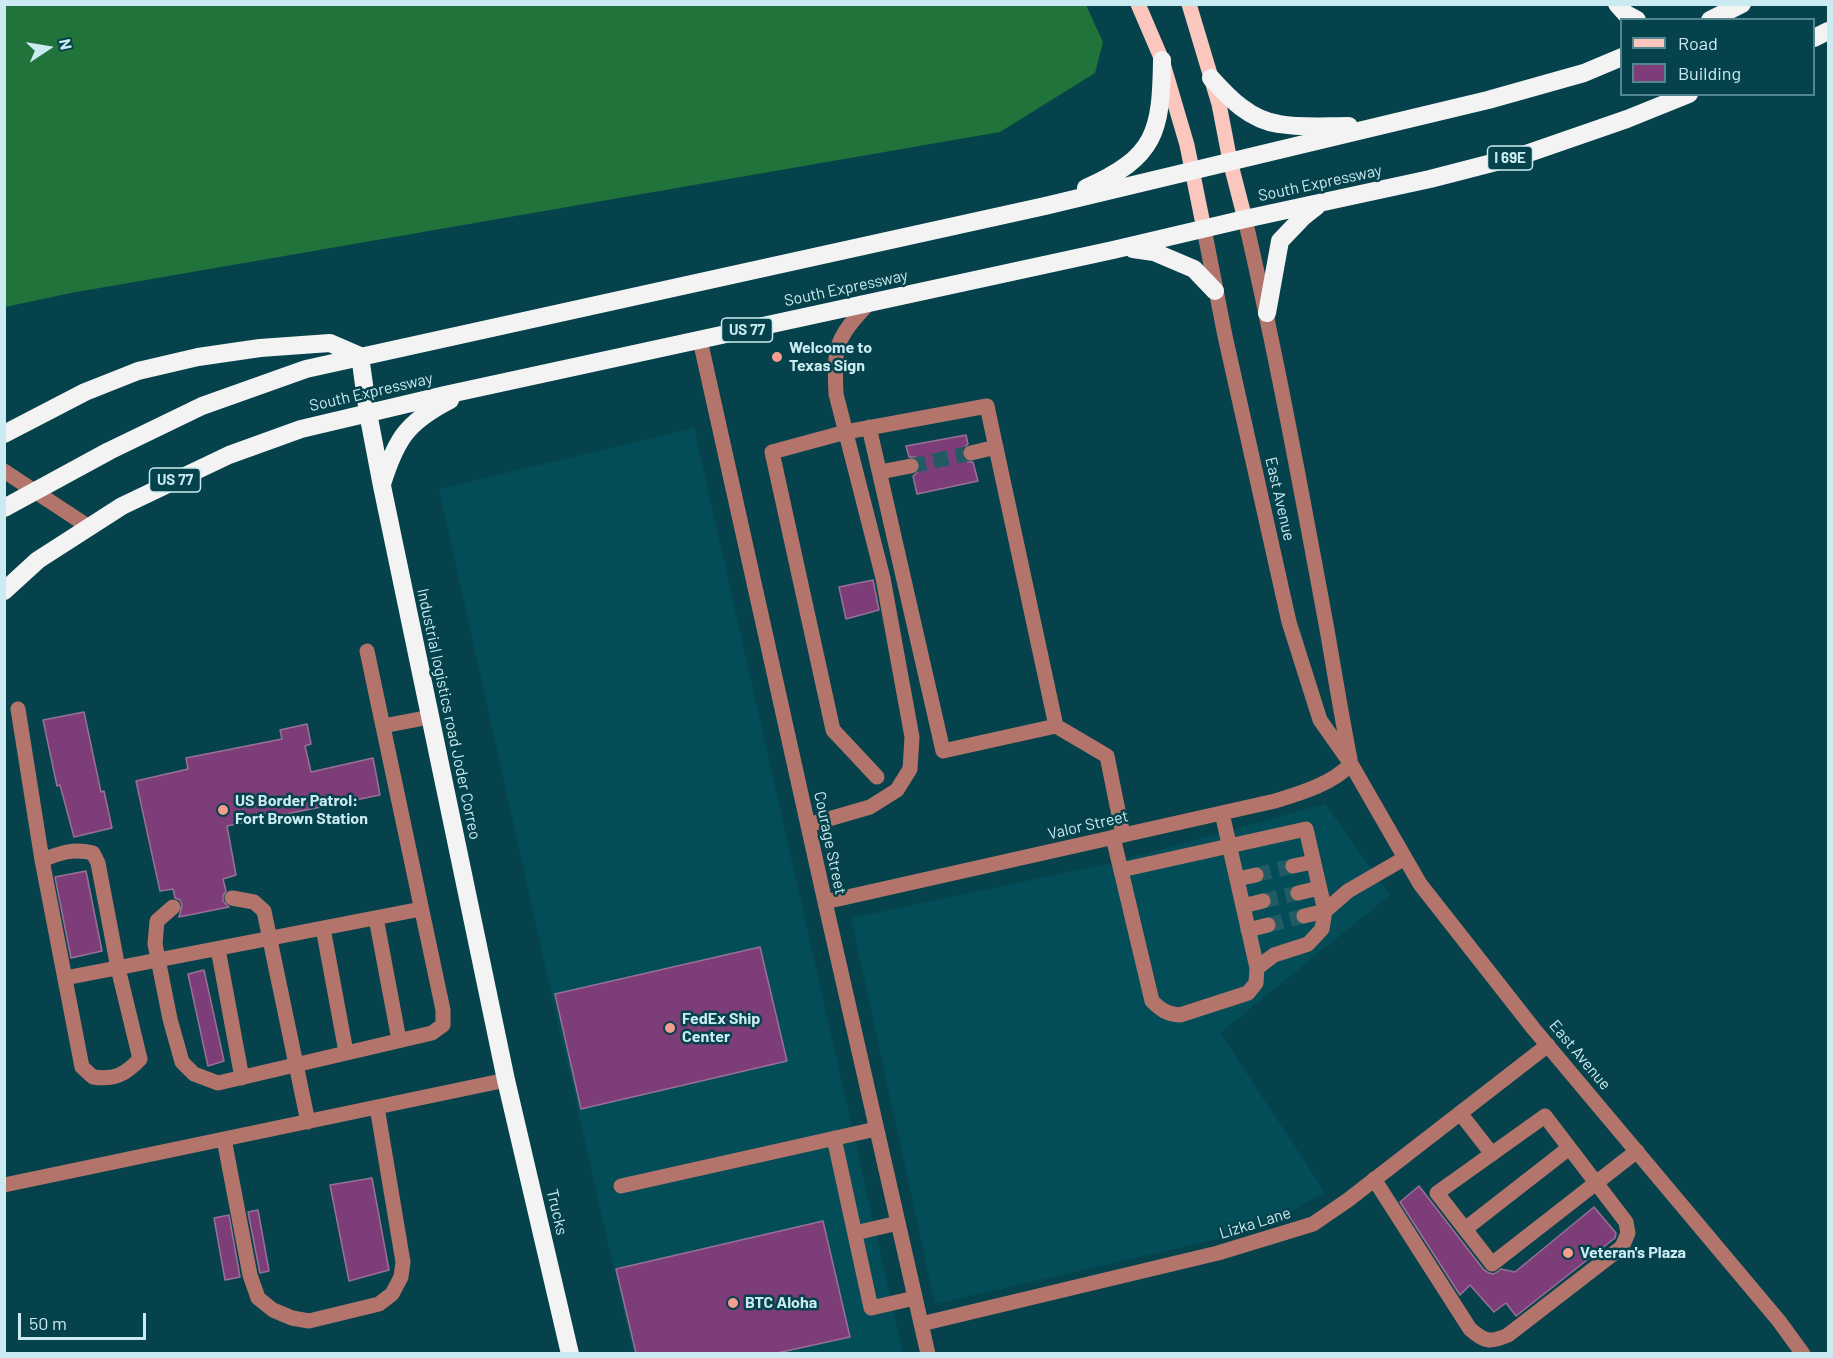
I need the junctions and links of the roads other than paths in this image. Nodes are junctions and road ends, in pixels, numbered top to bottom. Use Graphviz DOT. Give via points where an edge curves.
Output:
graph roads {
  1 [pos="1138,4"];
  2 [pos="1189,4"];
  3 [pos="1617,4"];
  4 [pos="1742,4"];
  5 [pos="1633,18"];
  6 [pos="1714,18"];
  7 [pos="1620,58"];
  8 [pos="1162,60"];
  9 [pos="1211,78"];
  10 [pos="1684,96"];
  11 [pos="1374,127"];
  12 [pos="1230,161"];
  13 [pos="1193,170"];
  14 [pos="1324,202"];
  15 [pos="1045,206"];
  16 [pos="1245,219"];
  17 [pos="1204,229"];
  18 [pos="1126,247"];
  19 [pos="1215,291"];
  20 [pos="869,303"];
  21 [pos="1267,313"];
  22 [pos="700,340"];
  23 [pos="360,356"];
  24 [pos="476,388"];
  25 [pos="368,413"];
  26 [pos="869,428"];
  27 [pos="846,432"];
  28 [pos="4,434"];
  29 [pos="996,447"];
  30 [pos="971,453"];
  31 [pos="911,466"];
  32 [pos="4,471"];
  33 [pos="880,472"];
  34 [pos="381,486"];
  35 [pos="35,492"];
  36 [pos="4,508"];
  37 [pos="89,527"];
  38 [pos="4,591"];
  39 [pos="367,651"];
  40 [pos="18,709"];
  41 [pos="430,717"];
  42 [pos="383,726"];
  43 [pos="1056,726"];
  44 [pos="1352,764"];
  45 [pos="877,777"];
  46 [pos="1222,813"];
  47 [pos="808,825"];
  48 [pos="1118,836"];
  49 [pos="1229,846"];
  50 [pos="1405,858"];
  51 [pos="42,860"];
  52 [pos="1313,862"];
  53 [pos="1293,866"];
  54 [pos="1121,870"];
  55 [pos="1256,875"];
  56 [pos="1237,879"];
  57 [pos="1319,888"];
  58 [pos="1298,893"];
  59 [pos="232,898"];
  60 [pos="1263,901"];
  61 [pos="825,902"];
  62 [pos="1243,906"];
  63 [pos="173,907"];
  64 [pos="421,909"];
  65 [pos="1325,911"];
  66 [pos="1304,916"];
  67 [pos="376,918"];
  68 [pos="1268,925"];
  69 [pos="323,928"];
  70 [pos="1248,930"];
  71 [pos="270,938"];
  72 [pos="218,948"];
  73 [pos="158,961"];
  74 [pos="118,968"];
  75 [pos="1257,968"];
  76 [pos="64,978"];
  77 [pos="399,1040"];
  78 [pos="1548,1045"];
  79 [pos="346,1053"];
  80 [pos="296,1064"];
  81 [pos="242,1078"];
  82 [pos="506,1080"];
  83 [pos="377,1107"];
  84 [pos="1460,1113"];
  85 [pos="309,1122"];
  86 [pos="876,1129"];
  87 [pos="834,1138"];
  88 [pos="224,1139"];
  89 [pos="1569,1148"];
  90 [pos="1637,1151"];
  91 [pos="1492,1154"];
  92 [pos="1374,1179"];
  93 [pos="1596,1182"];
  94 [pos="4,1185"];
  95 [pos="621,1186"];
  96 [pos="898,1223"];
  97 [pos="1465,1229"];
  98 [pos="855,1233"];
  99 [pos="915,1298"];
  100 [pos="921,1324"];
  101 [pos="570,1353"];
  102 [pos="928,1353"];
  103 [pos="1803,1353"];
  1 -- 8 [label="main road"];
  2 -- 9 [label="main road"];
  3 -- 5 [label="highway"];
  4 -- 6 [label="highway"];
  7 -- 11 [label="highway" via="1584,73 1488,100"];
  8 -- 13 [label="main road"];
  8 -- 15 [label="highway" via="1161,102 1156,128 1147,146 1103,181"];
  9 -- 11 [label="highway" via="1238,105 1278,124"];
  9 -- 12 [label="main road"];
  10 -- 14 [label="highway, South Expressway / I 69E" via="1523,155"];
  11 -- 12 [label="highway"];
  12 -- 13 [label="highway"];
  12 -- 16 [label="main road"];
  13 -- 15 [label="highway"];
  13 -- 17 [label="main road"];
  14 -- 16 [label="highway, South Expressway / I 69E"];
  14 -- 21 [label="highway" via="1280,241"];
  15 -- 23 [label="highway"];
  16 -- 17 [label="highway, South Expressway / US 77"];
  16 -- 21 [label="street, East Avenue"];
  17 -- 18 [label="highway, South Expressway / US 77"];
  17 -- 19 [label="street, East Avenue"];
  18 -- 19 [label="highway" via="1154,252 1194,269"];
  18 -- 20 [label="highway, South Expressway / US 77"];
  19 -- 44 [label="street, East Avenue" via="1289,622 1320,720"];
  20 -- 22 [label="highway, South Expressway / US 77"];
  20 -- 27 [label="street" via="839,340 836,394"];
  21 -- 44 [label="street, East Avenue"];
  22 -- 24 [label="highway, South Expressway / US 77"];
  22 -- 47 [label="street, Courage Street"];
  23 -- 25 [label="highway, Industrial logistics road Joder Correo"];
  23 -- 28 [label="highway" via="330,343 198,357 138,371"];
  23 -- 35 [label="highway" via="306,369 202,406"];
  24 -- 25 [label="highway, South Expressway / US 77"];
  24 -- 34 [label="highway" via="431,410 405,431"];
  25 -- 34 [label="highway, Industrial logistics road Joder Correo"];
  25 -- 37 [label="highway, South Expressway / US 77" via="301,429 229,455 122,506"];
  26 -- 27 [label="street"];
  26 -- 29 [label="street" via="987,405"];
  26 -- 33 [label="street"];
  27 -- 45 [label="street" via="772,452 833,730"];
  27 -- 47 [label="street" via="889,608 912,737 910,769 897,790 870,807"];
  29 -- 30 [label="street"];
  29 -- 43 [label="street"];
  31 -- 33 [label="street"];
  32 -- 35 [label="street"];
  33 -- 43 [label="street" via="943,751"];
  34 -- 41 [label="highway, Industrial logistics road Joder Correo"];
  35 -- 36 [label="highway"];
  35 -- 37 [label="street"];
  37 -- 38 [label="highway, South Expressway / US 77" via="38,560"];
  39 -- 42 [label="street"];
  40 -- 51 [label="street"];
  41 -- 42 [label="street"];
  41 -- 82 [label="highway, Industrial logistics road Joder Correo"];
  42 -- 64 [label="street"];
  43 -- 48 [label="street" via="1107,756"];
  44 -- 46 [label="street, Valor Street" via="1300,793"];
  44 -- 50 [label="street, East Avenue"];
  46 -- 48 [label="street, Valor Street"];
  46 -- 49 [label="street"];
  47 -- 61 [label="street, Courage Street"];
  48 -- 54 [label="street"];
  48 -- 61 [label="street, Valor Street"];
  49 -- 52 [label="street" via="1306,829"];
  49 -- 54 [label="street"];
  49 -- 56 [label="street"];
  50 -- 65 [label="street" via="1348,891"];
  50 -- 78 [label="street, East Avenue" via="1420,884"];
  51 -- 74 [label="street" via="62,852 93,852"];
  51 -- 76 [label="street"];
  52 -- 53 [label="street"];
  52 -- 57 [label="street"];
  54 -- 75 [label="street" via="1152,1001 1161,1010 1180,1015 1248,993 1256,983"];
  55 -- 56 [label="street"];
  56 -- 62 [label="street"];
  57 -- 58 [label="street"];
  57 -- 65 [label="street"];
  59 -- 71 [label="street" via="254,902 264,911"];
  60 -- 62 [label="street"];
  61 -- 86 [label="street, Courage Street"];
  62 -- 70 [label="street"];
  63 -- 73 [label="street" via="157,921"];
  64 -- 67 [label="street"];
  64 -- 77 [label="street" via="443,1025 432,1033"];
  65 -- 66 [label="street"];
  65 -- 75 [label="street" via="1322,929 1308,944 1274,955"];
  67 -- 69 [label="street"];
  67 -- 77 [label="street"];
  68 -- 70 [label="street"];
  69 -- 71 [label="street"];
  69 -- 79 [label="street"];
  70 -- 75 [label="street"];
  71 -- 72 [label="street"];
  71 -- 80 [label="street"];
  72 -- 73 [label="street"];
  72 -- 81 [label="street"];
  73 -- 74 [label="street"];
  73 -- 81 [label="street" via="182,1062 194,1074 218,1083"];
  74 -- 76 [label="street"];
  74 -- 76 [label="street" via="140,1059 128,1071 107,1079 93,1077 82,1066"];
  77 -- 79 [label="street"];
  78 -- 84 [label="street, Lizka Lane"];
  78 -- 90 [label="street, East Avenue"];
  79 -- 80 [label="street"];
  80 -- 81 [label="street"];
  80 -- 85 [label="street"];
  82 -- 83 [label="street"];
  82 -- 101 [label="highway, Trucks"];
  83 -- 85 [label="street"];
  83 -- 88 [label="street" via="403,1262 401,1277 392,1294 379,1304 309,1321 273,1310 258,1298 250,1275"];
  84 -- 91 [label="street"];
  84 -- 92 [label="street, Lizka Lane"];
  85 -- 88 [label="street"];
  86 -- 87 [label="street"];
  86 -- 96 [label="street, Courage Street"];
  87 -- 95 [label="street"];
  87 -- 98 [label="street"];
  88 -- 94 [label="street"];
  89 -- 91 [label="street" via="1545,1116"];
  89 -- 93 [label="street"];
  89 -- 97 [label="street"];
  90 -- 93 [label="street"];
  90 -- 103 [label="street, East Avenue"];
  91 -- 97 [label="street" via="1437,1193"];
  92 -- 93 [label="street" via="1470,1329 1480,1339 1494,1341 1508,1335 1622,1247 1628,1233 1626,1222"];
  92 -- 100 [label="street, Lizka Lane" via="1313,1224 1218,1253"];
  93 -- 97 [label="street" via="1491,1264"];
  96 -- 98 [label="street"];
  96 -- 99 [label="street, Courage Street"];
  98 -- 99 [label="street" via="871,1308"];
  99 -- 100 [label="street, Courage Street"];
  100 -- 102 [label="street, Courage Street"];
}
